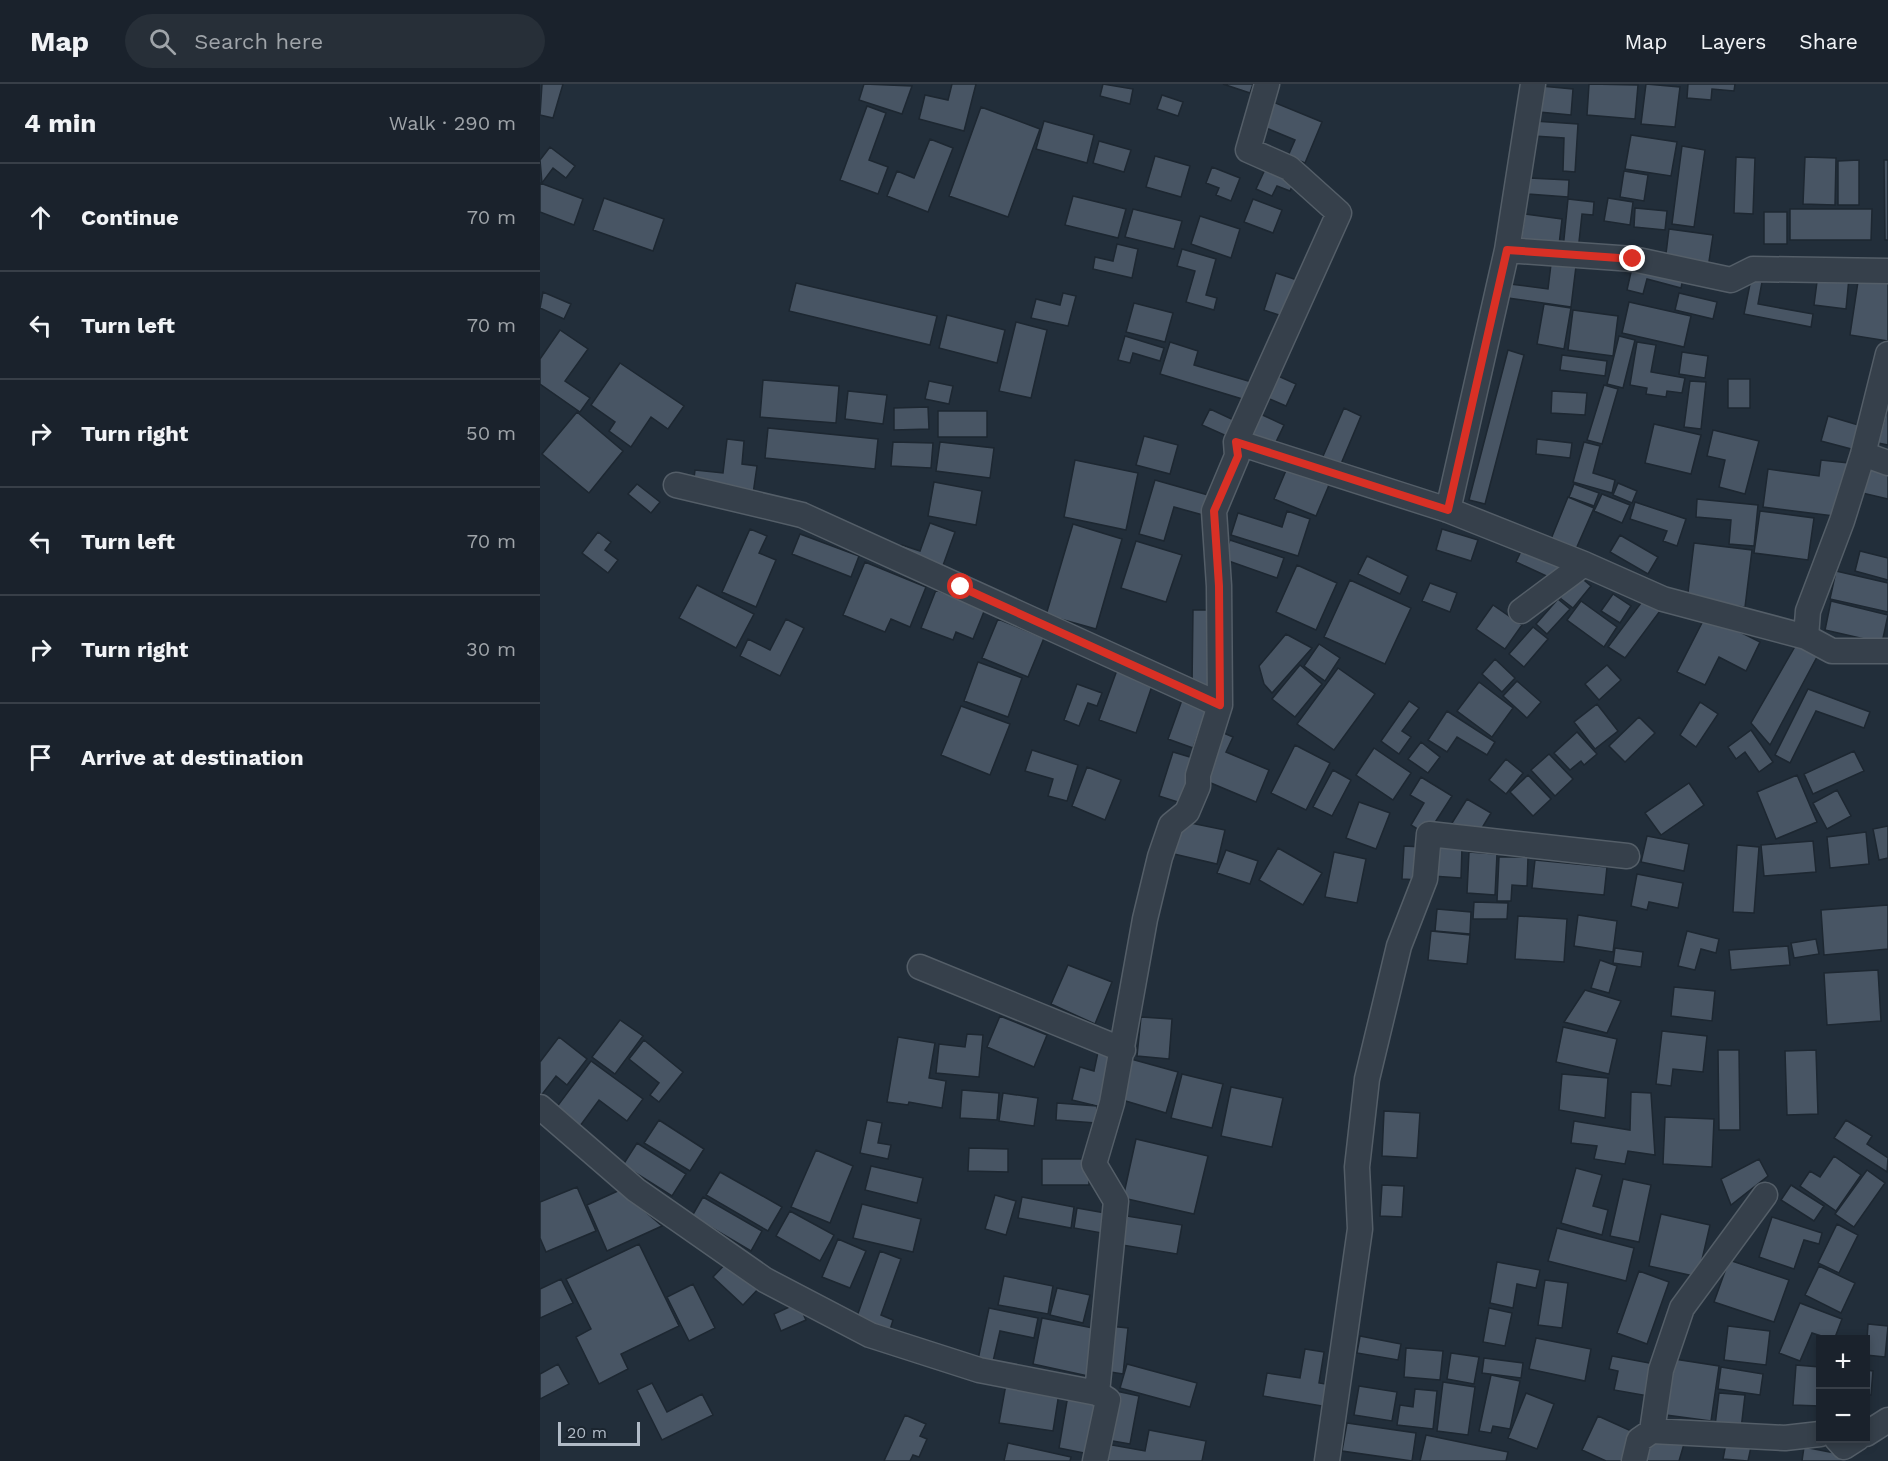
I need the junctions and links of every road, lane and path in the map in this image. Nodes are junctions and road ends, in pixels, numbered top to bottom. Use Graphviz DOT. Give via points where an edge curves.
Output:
graph roads {
  1 [pos="1267,84"];
  2 [pos="1533,84"];
  3 [pos="1507,250"];
  4 [pos="1888,271"];
  5 [pos="1888,354"];
  6 [pos="1236,442"];
  7 [pos="1863,454"];
  8 [pos="1888,463"];
  9 [pos="676,485"];
  10 [pos="1448,510"];
  11 [pos="1584,564"];
  12 [pos="1521,611"];
  13 [pos="1806,638"];
  14 [pos="1888,651"];
  15 [pos="1220,705"];
  16 [pos="1627,856"];
  17 [pos="920,967"];
  18 [pos="1123,1050"];
  19 [pos="540,1107"];
  20 [pos="1765,1195"];
  21 [pos="1097,1393"];
  22 [pos="1888,1419"];
  23 [pos="1652,1431"];
  24 [pos="1870,1431"];
  25 [pos="1816,1435"];
  26 [pos="1095,1461"];
  27 [pos="1327,1461"];
  28 [pos="1634,1461"];
  1 -- 6 [label="street" via="1248,150 1289,168 1339,213"];
  2 -- 3 [label="street"];
  3 -- 4 [label="street" via="1633,259 1731,280 1753,269"];
  3 -- 10 [label="street"];
  5 -- 7 [label="street"];
  6 -- 10 [label="street"];
  6 -- 15 [label="street" via="1238,456 1214,511"];
  7 -- 8 [label="street"];
  7 -- 13 [label="street" via="1808,611"];
  9 -- 15 [label="street" via="802,515"];
  10 -- 11 [label="street"];
  11 -- 12 [label="street"];
  11 -- 13 [label="street" via="1663,599"];
  13 -- 14 [label="street" via="1832,651"];
  15 -- 18 [label="street" via="1198,786 1187,812 1171,825 1161,858 1145,920"];
  16 -- 27 [label="street" via="1429,834 1425,879 1399,946 1366,1079 1358,1167 1360,1229"];
  17 -- 18 [label="street"];
  18 -- 21 [label="street" via="1094,1164 1116,1201"];
  19 -- 21 [label="street" via="663,1210 765,1280 870,1335 979,1370"];
  20 -- 23 [label="street" via="1682,1308 1661,1370"];
  21 -- 26 [label="street" via="1108,1400"];
  22 -- 24 [label="street"];
  23 -- 25 [label="street" via="1785,1438"];
  23 -- 28 [label="street" via="1639,1440"];
}
